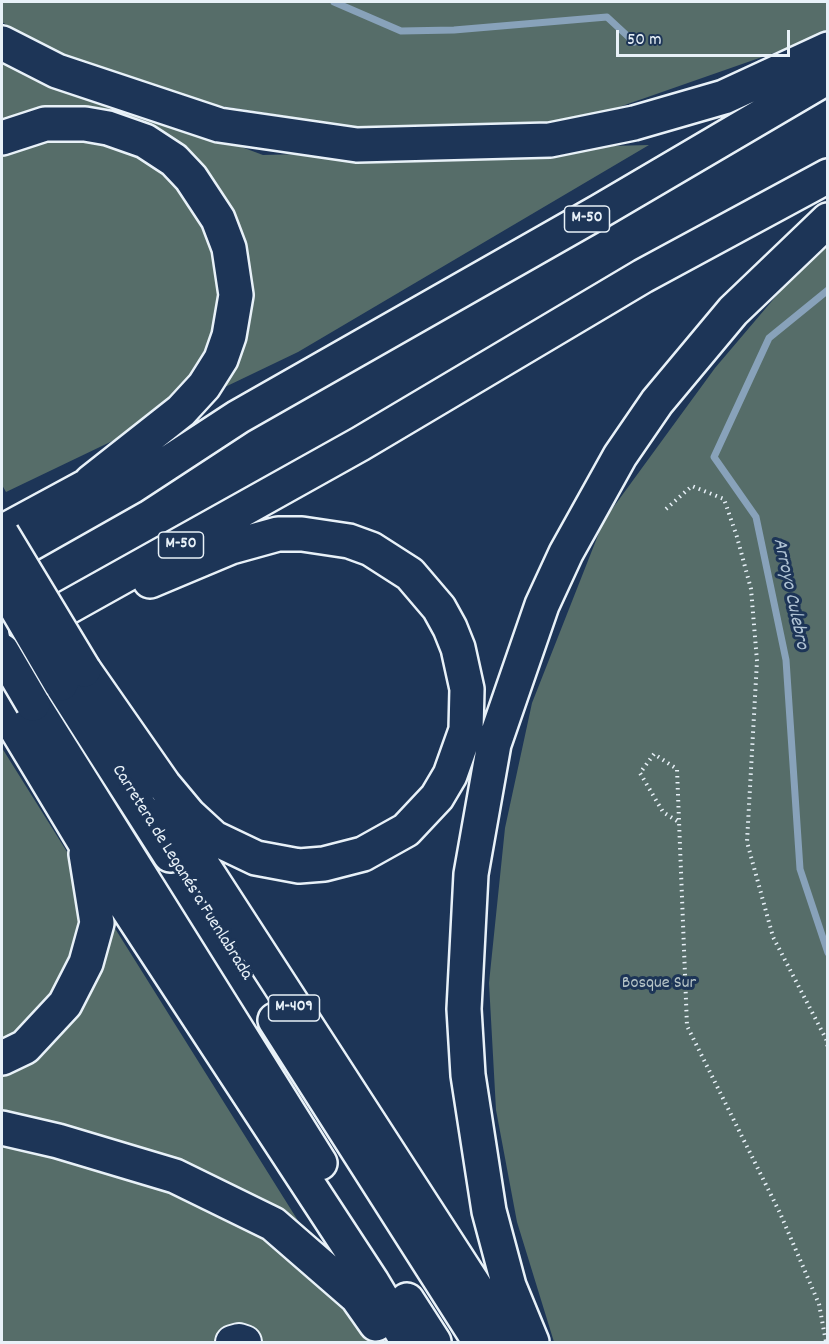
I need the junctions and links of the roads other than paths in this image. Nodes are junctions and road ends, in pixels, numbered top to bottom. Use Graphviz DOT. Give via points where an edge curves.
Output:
graph roads {
  1 [pos="2,43"];
  2 [pos="828,49"];
  3 [pos="828,77"];
  4 [pos="2,138"];
  5 [pos="828,176"];
  6 [pos="828,220"];
  7 [pos="238,417"];
  8 [pos="360,444"];
  9 [pos="91,483"];
  10 [pos="2,533"];
  11 [pos="2,560"];
  12 [pos="150,581"];
  13 [pos="2,583"];
  14 [pos="2,644"];
  15 [pos="2,651"];
  16 [pos="2,665"];
  17 [pos="72,677"];
  18 [pos="15,709"];
  19 [pos="85,843"];
  20 [pos="2,1058"];
  21 [pos="2,1128"];
  22 [pos="232,1342"];
  23 [pos="245,1342"];
  24 [pos="388,1342"];
  25 [pos="408,1342"];
  26 [pos="434,1342"];
  27 [pos="480,1342"];
  28 [pos="512,1342"];
  29 [pos="532,1342"];
  1 -- 2 [label="highway" via="57,71 219,125 357,146 561,138 634,123 724,97"];
  3 -- 7 [label="highway, M-50"];
  4 -- 9 [label="highway" via="45,124 74,124 108,128 145,141 174,160 191,178 218,219 230,248 236,295 230,336 221,360 181,411"];
  5 -- 8 [label="highway, M-50" via="642,276"];
  6 -- 29 [label="highway" via="733,311 657,402 620,456 542,605 494,744 471,874 464,1009 468,1075 489,1211 509,1286"];
  7 -- 9 [label="highway"];
  7 -- 11 [label="highway, M-50" via="131,487"];
  8 -- 12 [label="highway"];
  8 -- 14 [label="highway, M-50"];
  9 -- 10 [label="highway"];
  10 -- 17 [label="highway, M-409, bridge"];
  12 -- 16 [label="highway"];
  12 -- 17 [label="highway" via="231,548 278,534 349,541 371,549 410,574 439,608 459,648 465,672 466,730 450,775 437,797 406,830 363,854 299,866 256,858 214,838 189,815"];
  13 -- 17 [label="highway, Carretera de Leganés a Fuenlabrada / M-409, bridge"];
  15 -- 18 [label="highway, Carretera de Leganés a Fuenlabrada, bridge"];
  17 -- 27 [label="highway, Carretera de Leganés a Fuenlabrada / M-409"];
  17 -- 28 [label="highway, M-409" via="210,878"];
  18 -- 19 [label="highway"];
  18 -- 26 [label="highway, Carretera de Leganés a Fuenlabrada"];
  19 -- 20 [label="highway" via="97,923 86,963 65,1004 25,1047"];
  19 -- 25 [label="highway"];
  21 -- 24 [label="highway" via="175,1176 273,1224 357,1296"];
  22 -- 23 [label="lane"];
}
